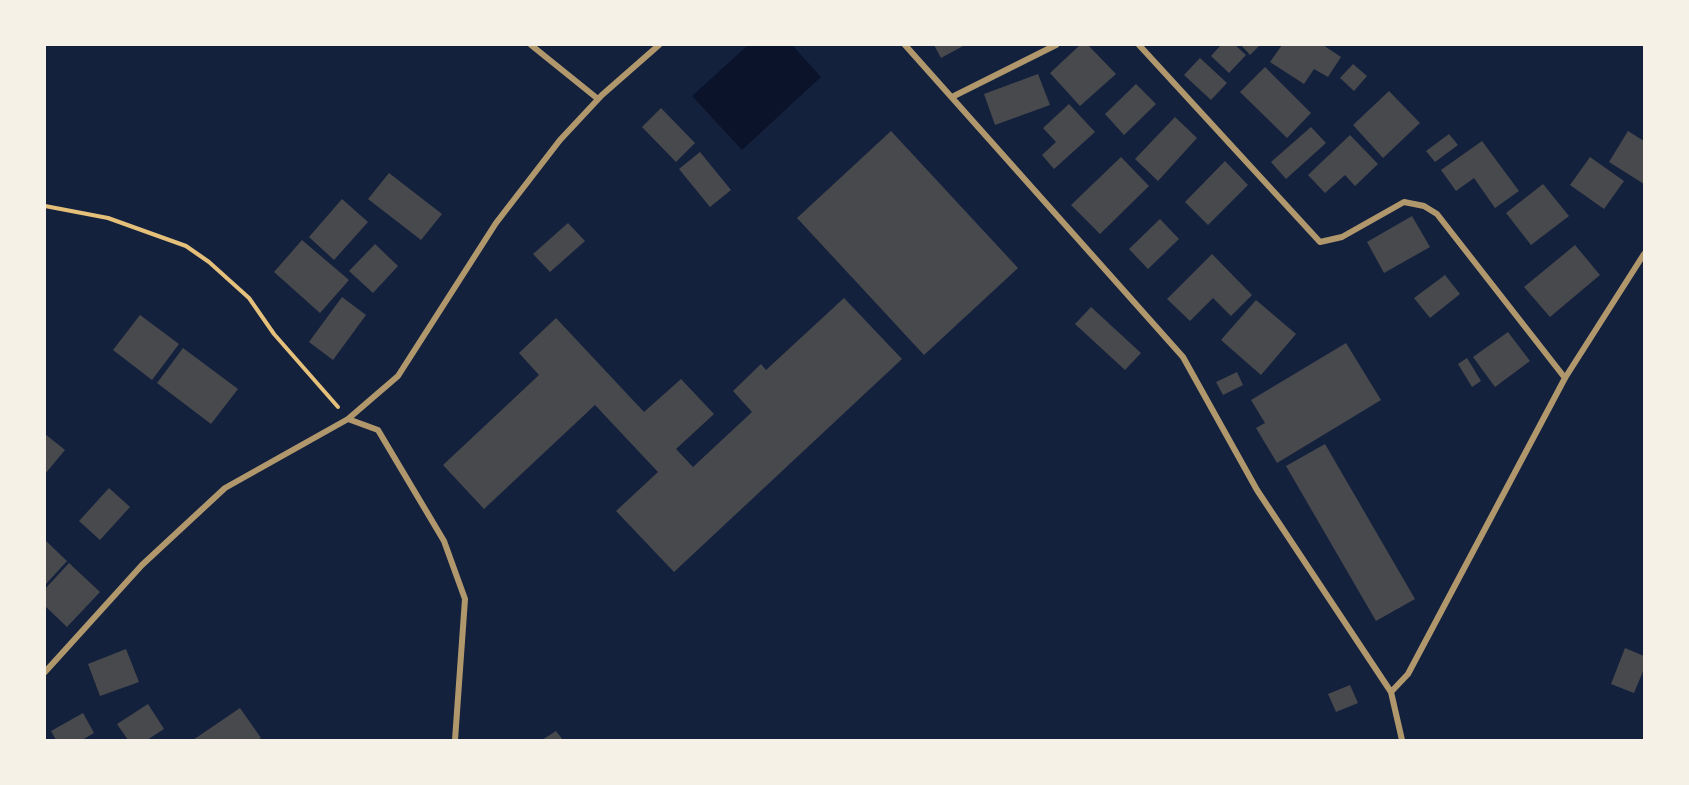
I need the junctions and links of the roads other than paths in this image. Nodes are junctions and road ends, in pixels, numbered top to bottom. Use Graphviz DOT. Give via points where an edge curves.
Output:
graph roads {
  1 [pos="531,45"];
  2 [pos="659,45"];
  3 [pos="905,45"];
  4 [pos="1056,45"];
  5 [pos="1139,45"];
  6 [pos="952,97"];
  7 [pos="598,99"];
  8 [pos="1644,254"];
  9 [pos="1565,378"];
  10 [pos="348,418"];
  11 [pos="45,672"];
  12 [pos="1391,692"];
  13 [pos="455,740"];
  14 [pos="1402,740"];
  1 -- 7 [label="street"];
  2 -- 7 [label="street"];
  3 -- 6 [label="street"];
  4 -- 6 [label="street"];
  5 -- 9 [label="street" via="1320,242 1342,237 1404,202 1424,206 1437,214"];
  6 -- 12 [label="street" via="1183,357 1257,490"];
  7 -- 10 [label="street" via="560,140 496,223 398,376"];
  8 -- 9 [label="street"];
  9 -- 12 [label="street" via="1408,674"];
  10 -- 11 [label="street" via="225,488 142,565"];
  10 -- 13 [label="street" via="378,430 444,541 465,599"];
  12 -- 14 [label="street"];
}
